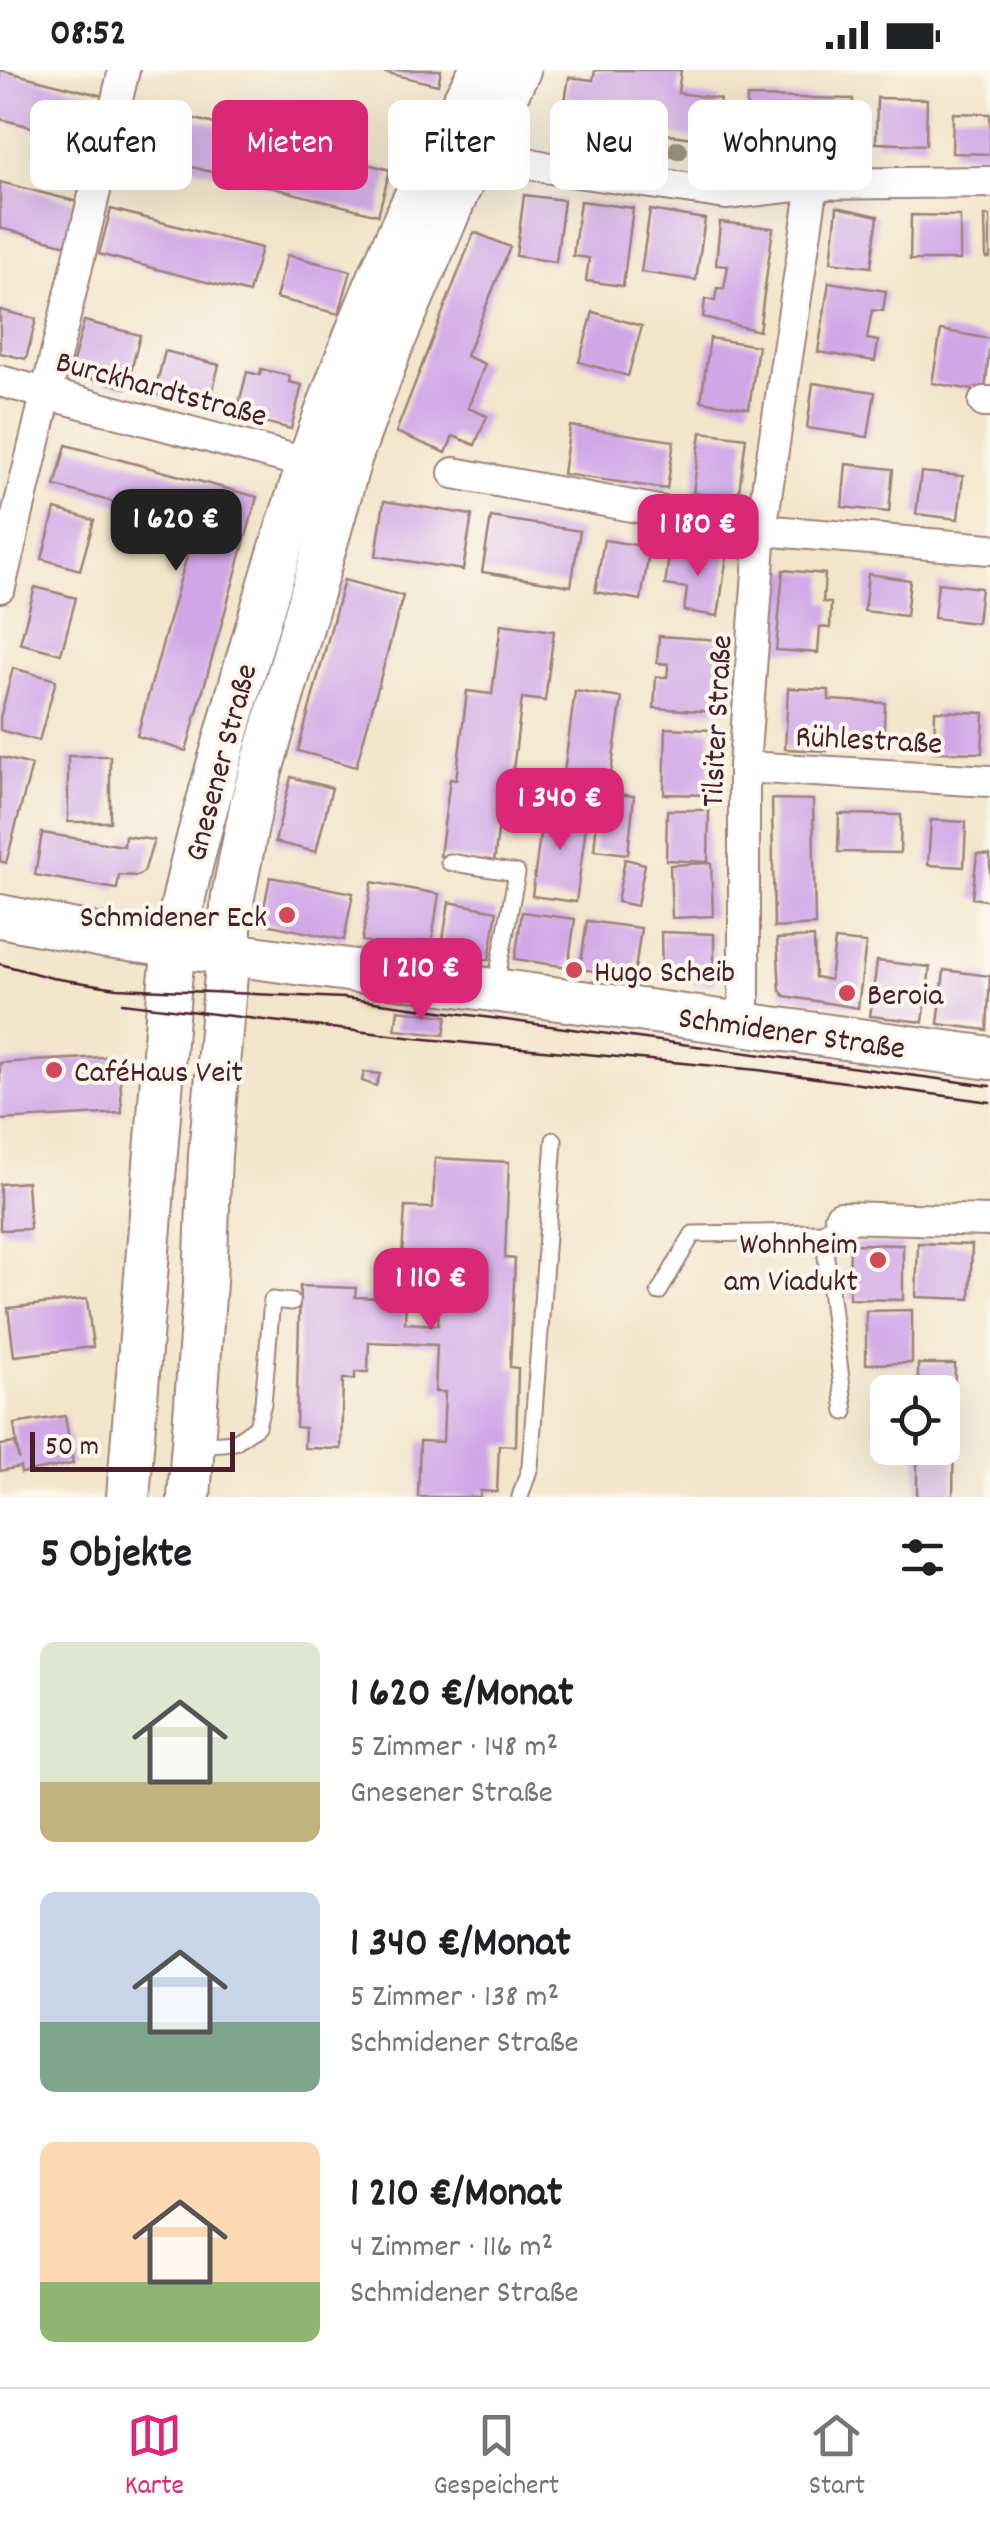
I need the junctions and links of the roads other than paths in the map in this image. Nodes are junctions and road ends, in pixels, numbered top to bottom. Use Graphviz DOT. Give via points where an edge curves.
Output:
graph roads {
  1 [pos="124,70"];
  2 [pos="480,70"];
  3 [pos="519,70"];
  4 [pos="503,100"];
  5 [pos="530,164"];
  6 [pos="990,182"];
  7 [pos="872,183"];
  8 [pos="688,188"];
  9 [pos="459,190"];
  10 [pos="700,190"];
  11 [pos="761,190"];
  12 [pos="813,190"];
  13 [pos="0,381"];
  14 [pos="49,394"];
  15 [pos="306,463"];
  16 [pos="454,473"];
  17 [pos="761,530"];
  18 [pos="990,549"];
  19 [pos="0,587"];
  20 [pos="744,766"];
  21 [pos="990,780"];
  22 [pos="449,862"];
  23 [pos="0,916"];
  24 [pos="173,946"];
  25 [pos="228,952"];
  26 [pos="496,988"];
  27 [pos="744,1025"];
  28 [pos="990,1058"];
  29 [pos="554,1140"];
  30 [pos="990,1221"];
  31 [pos="832,1225"];
  32 [pos="145,1278"];
  33 [pos="205,1282"];
  34 [pos="659,1292"];
  35 [pos="292,1302"];
  36 [pos="844,1412"];
  37 [pos="191,1445"];
  38 [pos="128,1497"];
  39 [pos="189,1497"];
  40 [pos="520,1497"];
  1 -- 14 [label="street"];
  2 -- 15 [label="main road, Gnesener Straße" via="413,206"];
  3 -- 4 [label="main road, Gnesener Straße"];
  5 -- 8 [label="street"];
  6 -- 7 [label="street"];
  9 -- 25 [label="main road, Gnesener Straße" via="351,456 252,802"];
  10 -- 11 [label="street"];
  12 -- 17 [label="street, Tilsiter Straße"];
  13 -- 14 [label="street, Burckhardtstraße"];
  14 -- 15 [label="street, Burckhardtstraße"];
  14 -- 19 [label="street"];
  15 -- 24 [label="main road, Gnesener Straße" via="239,687"];
  16 -- 17 [label="street"];
  17 -- 18 [label="street"];
  17 -- 20 [label="street, Tilsiter Straße"];
  20 -- 21 [label="street, Rühlestraße"];
  20 -- 27 [label="street, Tilsiter Straße"];
  22 -- 26 [label="lane" via="517,874"];
  23 -- 24 [label="main road, Schmidener Straße"];
  24 -- 25 [label="main road, Schmidener Straße"];
  24 -- 32 [label="main road, Gnesener Straße"];
  25 -- 26 [label="main road, Schmidener Straße"];
  25 -- 33 [label="main road, Gnesener Straße"];
  26 -- 27 [label="main road, Schmidener Straße"];
  27 -- 28 [label="main road, Schmidener Straße"];
  29 -- 40 [label="lane" via="530,1467"];
  30 -- 31 [label="street"];
  31 -- 34 [label="lane" via="692,1234"];
  31 -- 36 [label="lane"];
  32 -- 33 [label="main road"];
  32 -- 38 [label="main road, Gnesener Straße"];
  33 -- 37 [label="main road, Gnesener Straße"];
  35 -- 37 [label="lane" via="272,1300 257,1426 234,1442"];
  37 -- 39 [label="main road, Gnesener Straße"];
}
